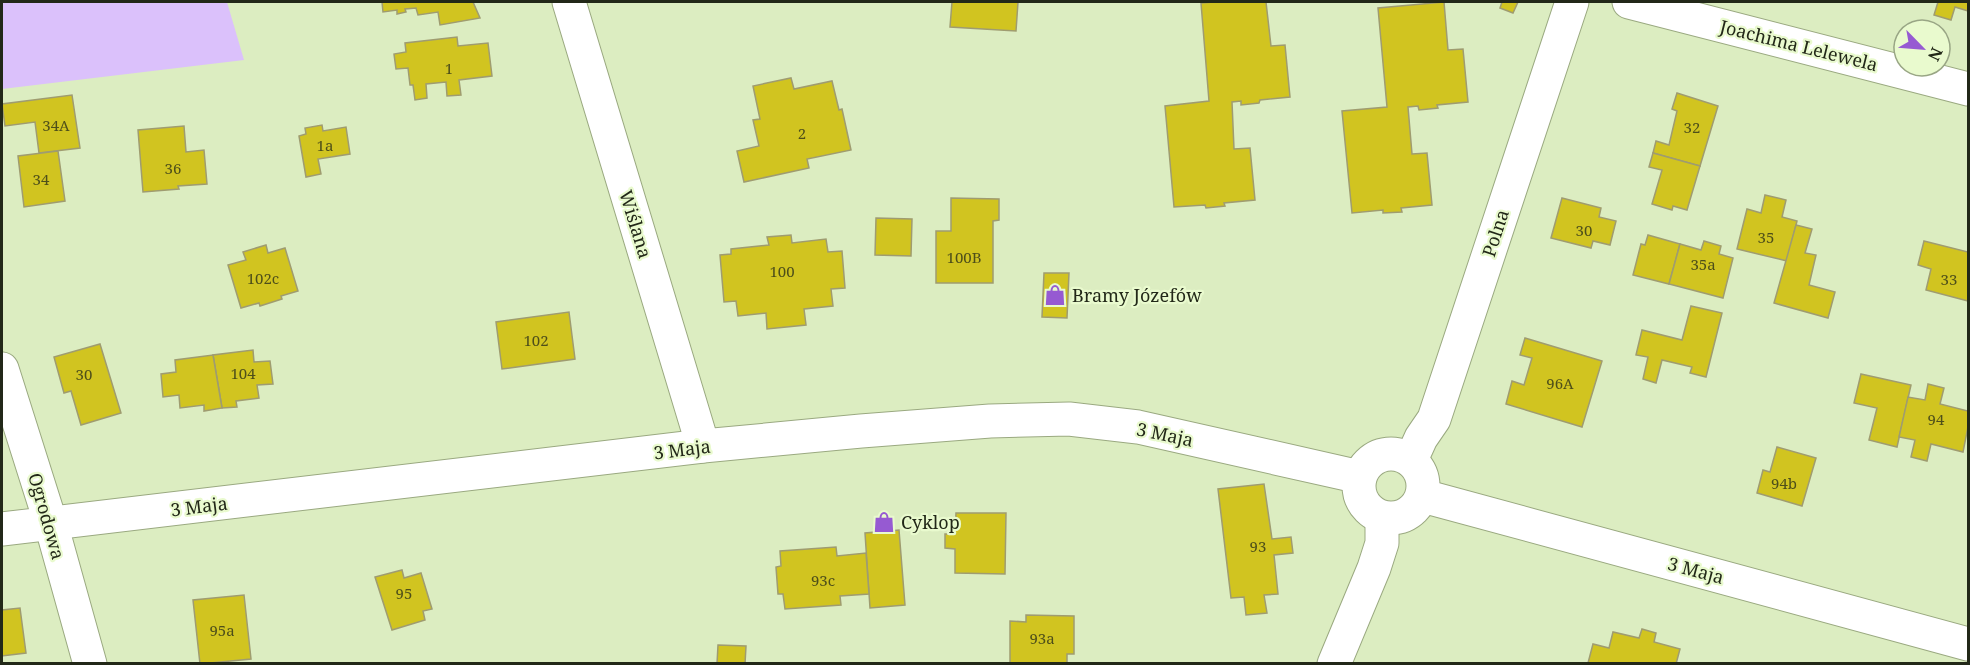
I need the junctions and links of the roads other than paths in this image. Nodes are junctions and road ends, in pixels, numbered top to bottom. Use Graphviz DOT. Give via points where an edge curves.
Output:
graph roads {
  1 [pos="569,2"];
  2 [pos="1572,2"];
  3 [pos="1629,2"];
  4 [pos="1968,89"];
  5 [pos="2,369"];
  6 [pos="703,446"];
  7 [pos="1411,460"];
  8 [pos="1360,477"];
  9 [pos="1423,496"];
  10 [pos="1383,518"];
  11 [pos="51,524"];
  12 [pos="2,529"];
  13 [pos="1968,645"];
  14 [pos="90,663"];
  15 [pos="1334,663"];
  1 -- 6 [label="street, Wiślana"];
  2 -- 7 [label="street, Polna" via="1434,419"];
  3 -- 4 [label="street, Joachima Lelewela"];
  5 -- 11 [label="street, Ogrodowa"];
  6 -- 8 [label="street, 3 Maja" via="990,421 1069,419 1138,427"];
  6 -- 11 [label="street, 3 Maja"];
  7 -- 8 [label="street" via="1399,454 1381,455 1371,460"];
  7 -- 9 [label="street" via="1422,476"];
  8 -- 10 [label="street" via="1359,488 1366,506"];
  9 -- 10 [label="street" via="1411,513"];
  9 -- 13 [label="street, 3 Maja"];
  10 -- 15 [label="street" via="1382,543 1374,568"];
  11 -- 12 [label="street, 3 Maja"];
  11 -- 14 [label="street, Ogrodowa"];
}
